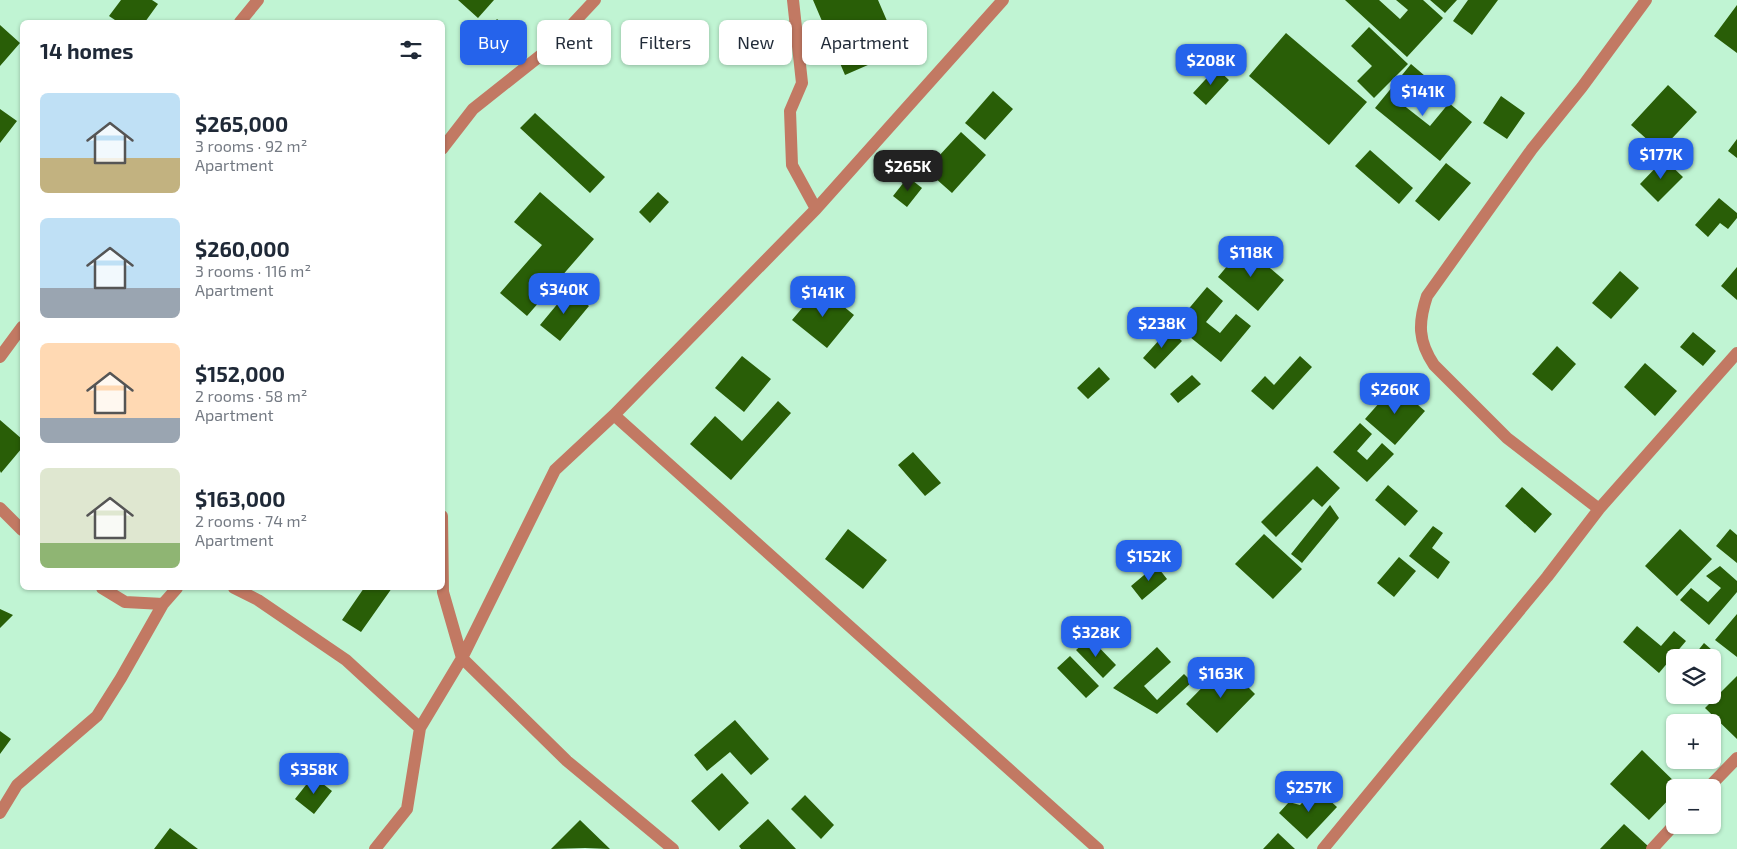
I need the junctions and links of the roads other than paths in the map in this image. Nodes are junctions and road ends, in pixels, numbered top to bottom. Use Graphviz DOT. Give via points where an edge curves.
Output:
graph roads {
  1 [pos="258,0"];
  2 [pos="595,0"];
  3 [pos="793,0"];
  4 [pos="1003,0"];
  5 [pos="1646,0"];
  6 [pos="242,20"];
  7 [pos="445,145"];
  8 [pos="816,209"];
  9 [pos="20,330"];
  10 [pos="1737,353"];
  11 [pos="0,357"];
  12 [pos="614,415"];
  13 [pos="0,508"];
  14 [pos="1599,509"];
  15 [pos="20,528"];
  16 [pos="105,590"];
  17 [pos="175,590"];
  18 [pos="238,590"];
  19 [pos="443,590"];
  20 [pos="163,604"];
  21 [pos="462,658"];
  22 [pos="420,728"];
  23 [pos="1737,758"];
  24 [pos="1717,779"];
  25 [pos="0,813"];
  26 [pos="1666,834"];
  27 [pos="375,849"];
  28 [pos="672,849"];
  29 [pos="1098,849"];
  30 [pos="1323,849"];
  31 [pos="1652,849"];
  1 -- 6 [label="street"];
  2 -- 7 [label="street" via="550,48 473,109"];
  3 -- 8 [label="street" via="802,83 790,111 792,165"];
  4 -- 8 [label="street"];
  5 -- 14 [label="street" via="1532,149 1427,296 1420,322 1425,352 1434,365 1508,438"];
  8 -- 12 [label="street"];
  9 -- 11 [label="street"];
  10 -- 14 [label="street"];
  12 -- 21 [label="street" via="555,470"];
  12 -- 29 [label="street"];
  13 -- 15 [label="street"];
  14 -- 30 [label="street"];
  16 -- 20 [label="street" via="125,602"];
  17 -- 20 [label="street"];
  18 -- 22 [label="street" via="346,660"];
  19 -- 21 [label="street"];
  20 -- 25 [label="street" via="97,716 17,786"];
  21 -- 22 [label="street"];
  21 -- 28 [label="street" via="567,761"];
  22 -- 27 [label="street" via="407,809"];
  23 -- 24 [label="street"];
  26 -- 31 [label="street"];
}
